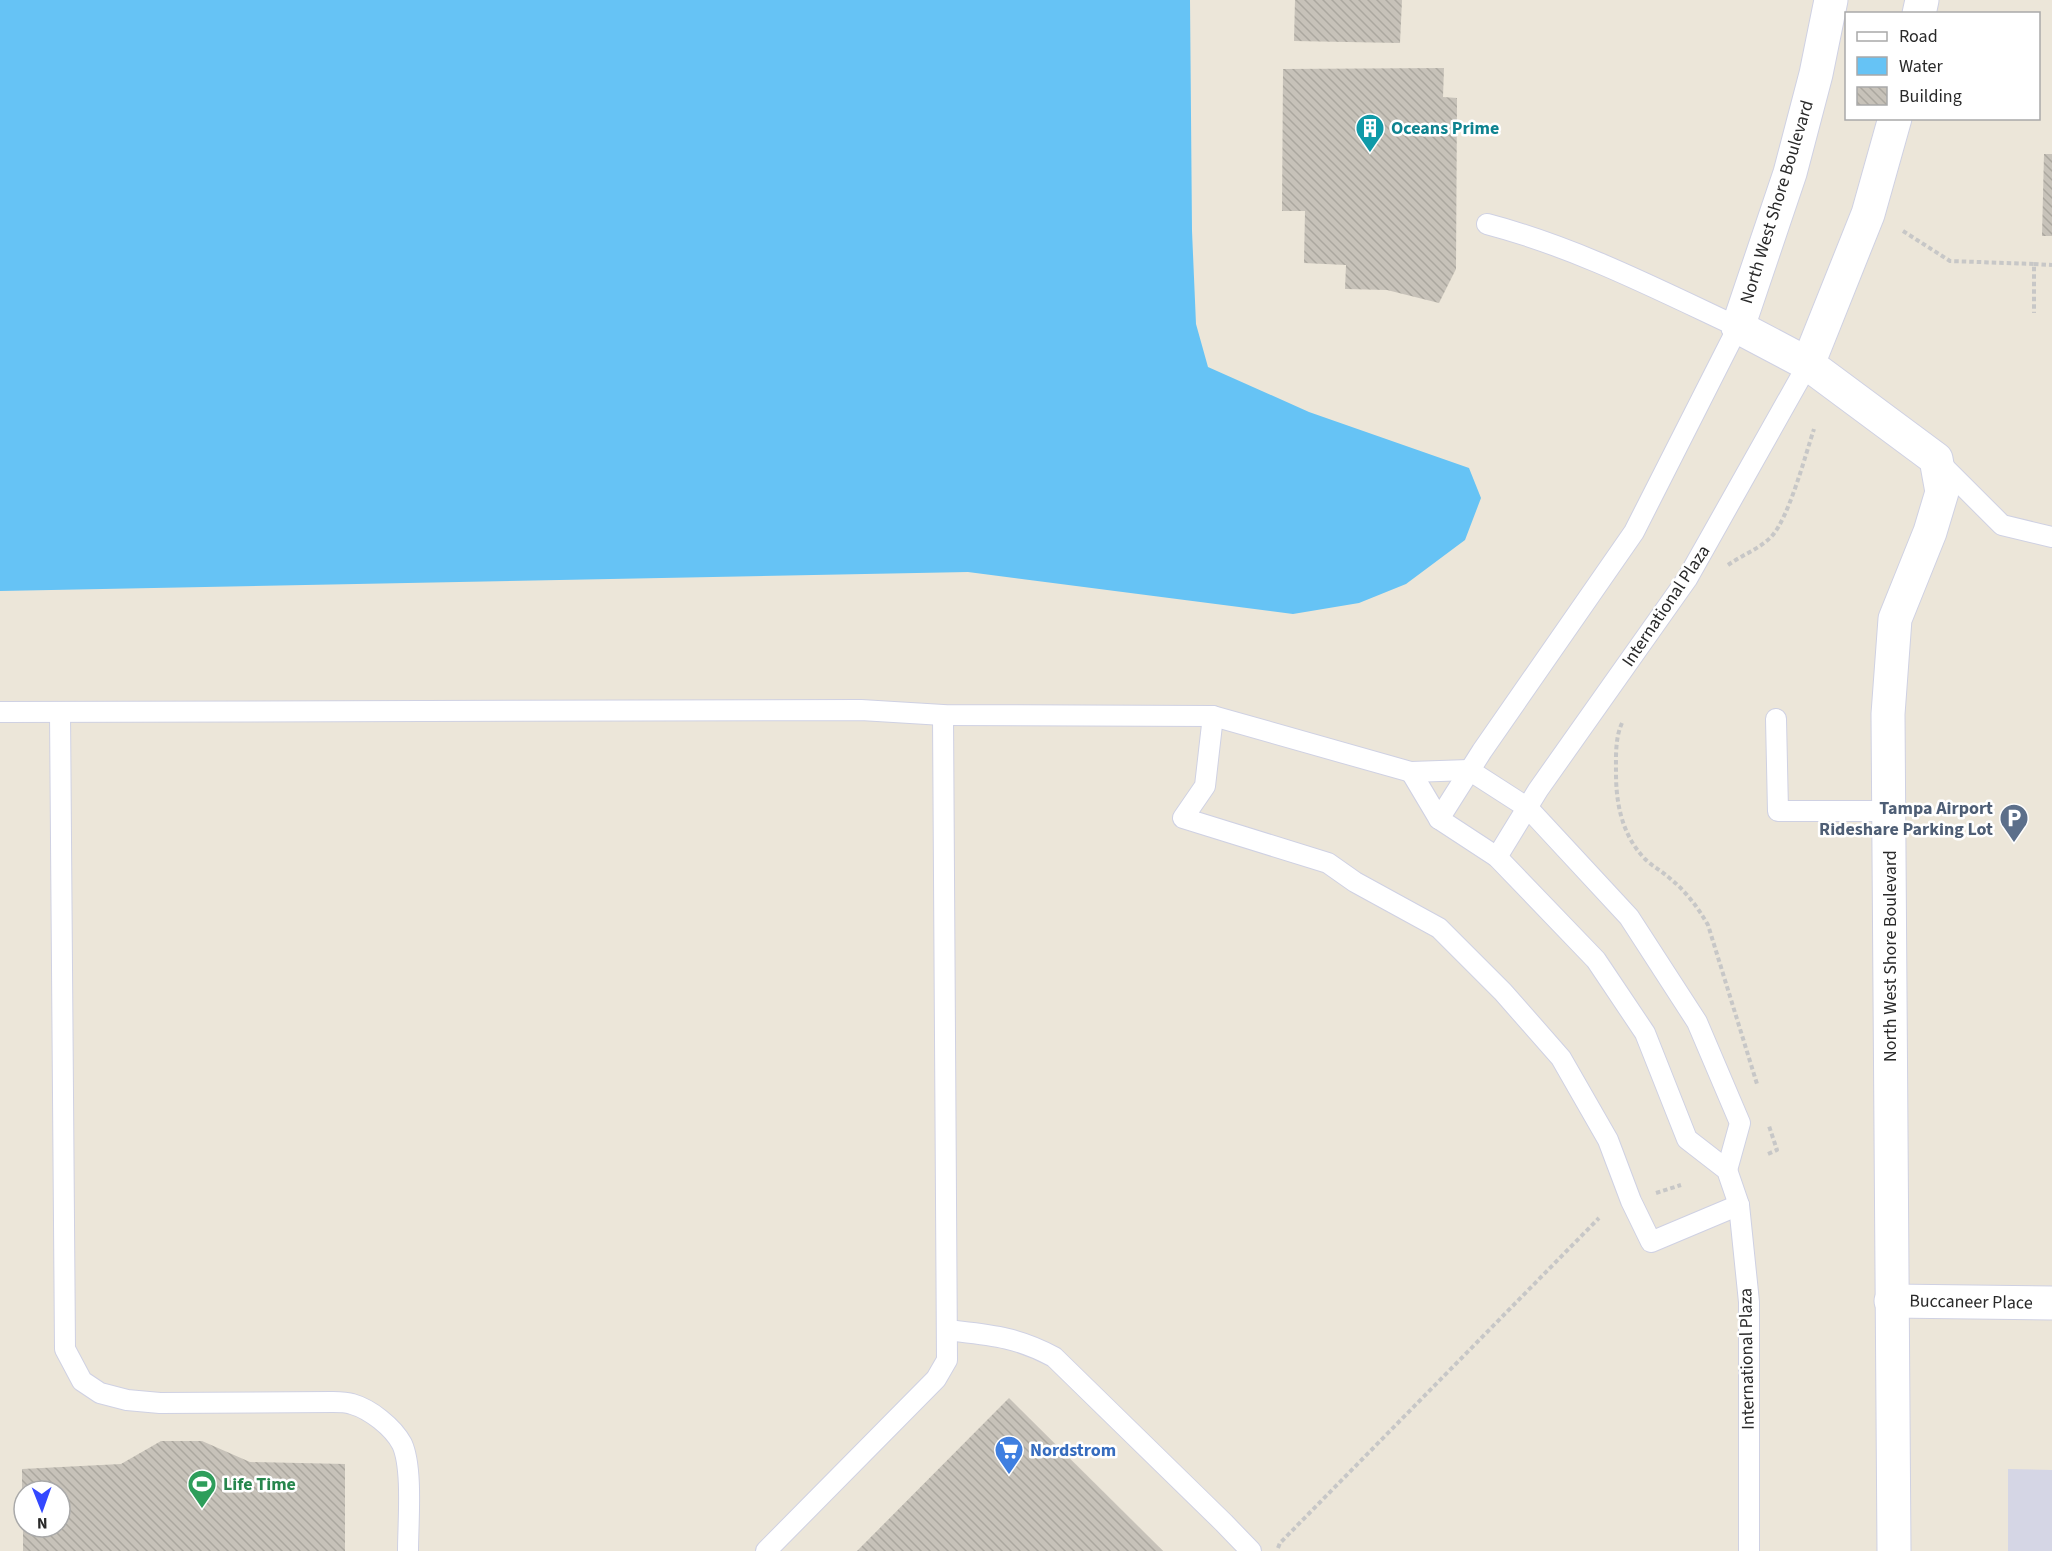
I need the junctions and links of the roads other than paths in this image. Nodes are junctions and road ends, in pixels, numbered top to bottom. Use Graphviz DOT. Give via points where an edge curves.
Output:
graph roads {
  1 [pos="1831,0"];
  2 [pos="1893,120"];
  3 [pos="1487,224"];
  4 [pos="1738,327"];
  5 [pos="1808,364"];
  6 [pos="1936,459"];
  7 [pos="2052,537"];
  8 [pos="0,712"];
  9 [pos="60,712"];
  10 [pos="943,715"];
  11 [pos="1213,716"];
  12 [pos="1776,719"];
  13 [pos="1469,770"];
  14 [pos="1411,772"];
  15 [pos="1528,808"];
  16 [pos="1889,811"];
  17 [pos="1439,819"];
  18 [pos="1497,857"];
  19 [pos="1726,1170"];
  20 [pos="1739,1205"];
  21 [pos="1891,1301"];
  22 [pos="2052,1303"];
  23 [pos="947,1330"];
  24 [pos="408,1551"];
  25 [pos="766,1551"];
  26 [pos="1251,1551"];
  27 [pos="1749,1551"];
  28 [pos="1894,1551"];
  1 -- 4 [label="street, North West Shore Boulevard" via="1790,173"];
  2 -- 5 [label="street" via="1868,214"];
  3 -- 4 [label="lane" via="1541,240"];
  4 -- 5 [label="street, North West Shore Boulevard"];
  4 -- 13 [label="lane" via="1634,532"];
  5 -- 6 [label="street, North West Shore Boulevard"];
  5 -- 15 [label="lane, International Plaza" via="1687,579"];
  6 -- 7 [label="lane" via="2002,525"];
  6 -- 16 [label="street, North West Shore Boulevard" via="1942,492 1895,620 1888,714"];
  8 -- 9 [label="lane"];
  9 -- 10 [label="lane" via="861,710"];
  9 -- 24 [label="lane" via="65,1349 82,1381 100,1393 127,1400 333,1402 364,1408 381,1420 402,1445 408,1470"];
  10 -- 11 [label="lane"];
  10 -- 23 [label="lane"];
  11 -- 14 [label="lane"];
  11 -- 20 [label="lane" via="1205,786 1183,818 1328,863 1439,928 1561,1058 1608,1140 1630,1201 1651,1242"];
  12 -- 16 [label="lane" via="1778,811"];
  13 -- 14 [label="lane"];
  13 -- 15 [label="lane"];
  13 -- 17 [label="lane"];
  14 -- 17 [label="lane"];
  15 -- 18 [label="lane, International Plaza"];
  15 -- 19 [label="lane" via="1629,917 1697,1022 1740,1123"];
  16 -- 21 [label="street, North West Shore Boulevard"];
  17 -- 18 [label="lane"];
  18 -- 19 [label="lane" via="1596,960 1645,1033 1687,1139"];
  19 -- 20 [label="lane, International Plaza"];
  20 -- 27 [label="lane, International Plaza" via="1749,1302"];
  21 -- 22 [label="street, Buccaneer Place"];
  21 -- 28 [label="street, North West Shore Boulevard"];
  23 -- 25 [label="lane" via="947,1360 936,1379"];
  23 -- 26 [label="lane" via="1007,1337 1054,1357"];
}
